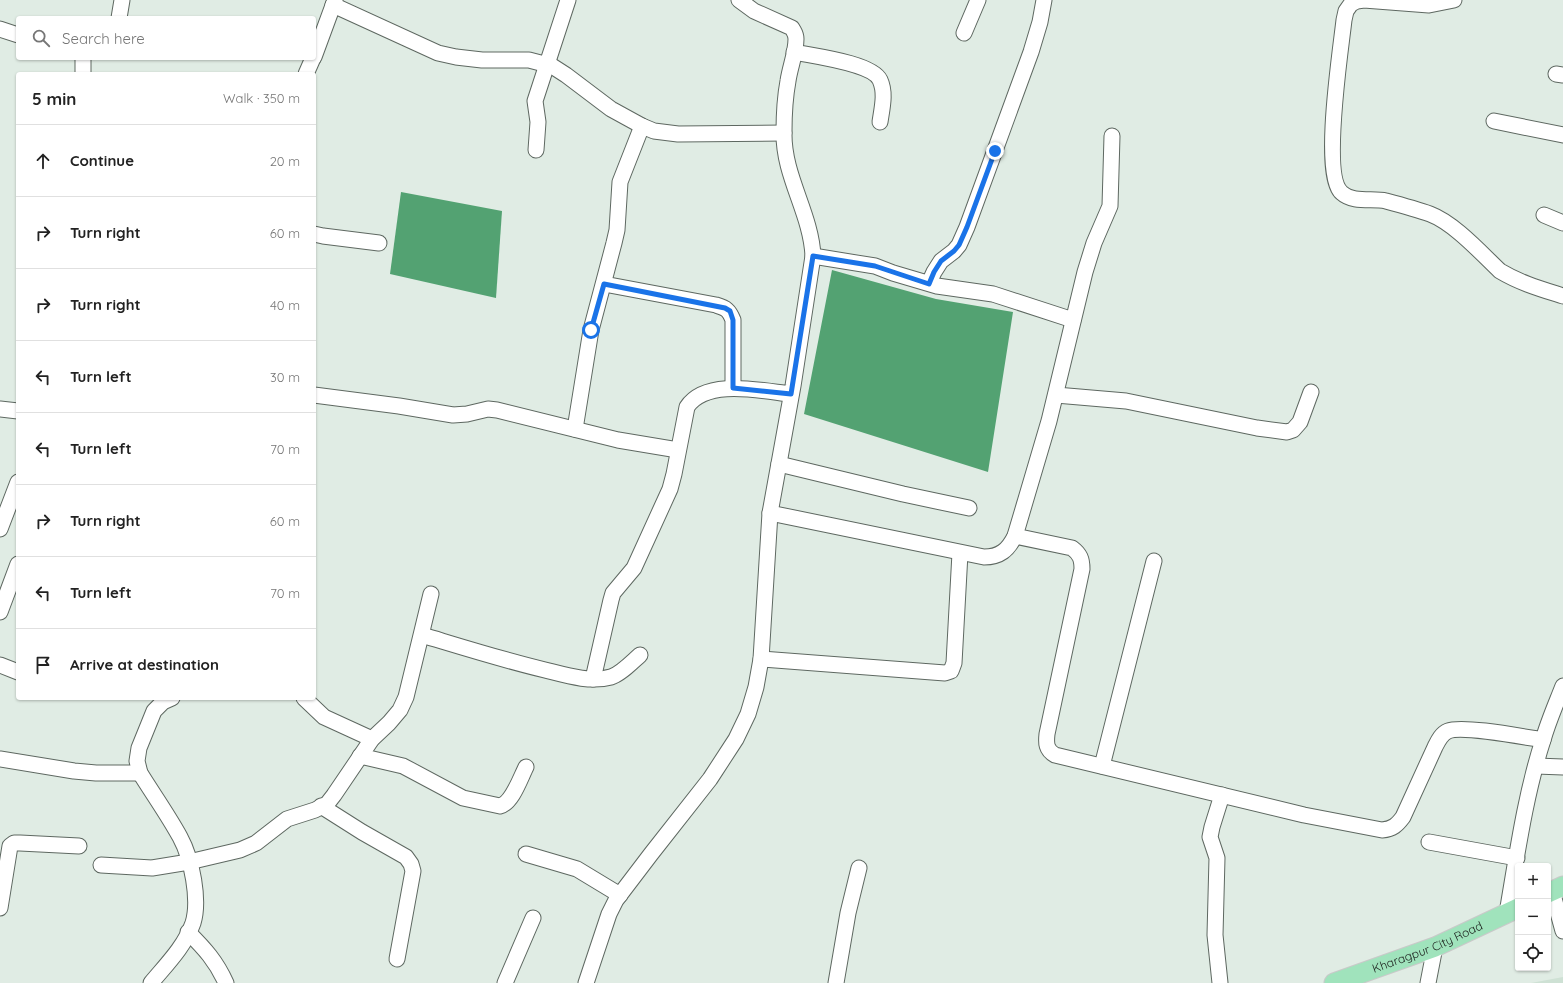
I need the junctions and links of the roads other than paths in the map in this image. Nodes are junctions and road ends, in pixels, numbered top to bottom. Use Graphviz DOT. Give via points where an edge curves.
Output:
graph roads {
  1 [pos="122,0"];
  2 [pos="568,0"];
  3 [pos="739,0"];
  4 [pos="978,0"];
  5 [pos="1044,0"];
  6 [pos="1454,0"];
  7 [pos="334,2"];
  8 [pos="119,16"];
  9 [pos="0,29"];
  10 [pos="964,33"];
  11 [pos="16,34"];
  12 [pos="316,52"];
  13 [pos="794,52"];
  14 [pos="83,60"];
  15 [pos="313,60"];
  16 [pos="547,64"];
  17 [pos="83,72"];
  18 [pos="307,72"];
  19 [pos="1494,121"];
  20 [pos="880,122"];
  21 [pos="642,126"];
  22 [pos="784,133"];
  23 [pos="1563,135"];
  24 [pos="1112,136"];
  25 [pos="536,150"];
  26 [pos="1544,215"];
  27 [pos="1563,223"];
  28 [pos="316,234"];
  29 [pos="379,243"];
  30 [pos="813,256"];
  31 [pos="604,284"];
  32 [pos="929,284"];
  33 [pos="1563,296"];
  34 [pos="1073,320"];
  35 [pos="733,388"];
  36 [pos="1311,392"];
  37 [pos="791,394"];
  38 [pos="316,395"];
  39 [pos="1056,395"];
  40 [pos="0,408"];
  41 [pos="16,411"];
  42 [pos="575,429"];
  43 [pos="678,450"];
  44 [pos="779,464"];
  45 [pos="16,487"];
  46 [pos="969,508"];
  47 [pos="770,513"];
  48 [pos="0,529"];
  49 [pos="1015,536"];
  50 [pos="960,553"];
  51 [pos="1154,561"];
  52 [pos="16,569"];
  53 [pos="431,594"];
  54 [pos="0,612"];
  55 [pos="422,635"];
  56 [pos="640,655"];
  57 [pos="761,659"];
  58 [pos="0,665"];
  59 [pos="16,671"];
  60 [pos="593,679"];
  61 [pos="1563,686"];
  62 [pos="166,700"];
  63 [pos="306,700"];
  64 [pos="372,739"];
  65 [pos="1543,740"];
  66 [pos="360,756"];
  67 [pos="0,759"];
  68 [pos="1102,766"];
  69 [pos="1536,766"];
  70 [pos="526,767"];
  71 [pos="1563,767"];
  72 [pos="140,773"];
  73 [pos="1222,795"];
  74 [pos="321,806"];
  75 [pos="1429,842"];
  76 [pos="79,846"];
  77 [pos="526,854"];
  78 [pos="1517,858"];
  79 [pos="189,862"];
  80 [pos="101,864"];
  81 [pos="859,868"];
  82 [pos="1554,890"];
  83 [pos="620,895"];
  84 [pos="0,908"];
  85 [pos="1513,910"];
  86 [pos="533,918"];
  87 [pos="1563,931"];
  88 [pos="188,932"];
  89 [pos="1435,947"];
  90 [pos="397,959"];
  91 [pos="151,983"];
  92 [pos="226,983"];
  93 [pos="505,983"];
  94 [pos="586,983"];
  95 [pos="836,983"];
  96 [pos="1220,983"];
  97 [pos="1334,983"];
  98 [pos="1428,983"];
  1 -- 8 [label="street"];
  2 -- 16 [label="street"];
  3 -- 13 [label="street" via="754,11 792,28 796,38"];
  4 -- 10 [label="street"];
  5 -- 32 [label="street" via="1031,52 967,227 959,245 941,261"];
  6 -- 33 [label="street" via="1429,5 1364,0 1351,4 1346,11 1332,142 1337,187 1347,196 1384,201 1441,219 1506,274"];
  7 -- 12 [label="street"];
  7 -- 16 [label="street" via="438,53 482,60 529,60"];
  9 -- 11 [label="street"];
  13 -- 20 [label="street" via="875,72 880,79 884,97"];
  13 -- 22 [label="street" via="787,82"];
  14 -- 17 [label="street"];
  15 -- 18 [label="street"];
  16 -- 21 [label="street" via="566,74 611,109"];
  16 -- 25 [label="street" via="535,101 538,122"];
  19 -- 23 [label="street"];
  21 -- 22 [label="street" via="654,131 672,133"];
  21 -- 31 [label="street" via="620,182 617,230"];
  22 -- 30 [label="street" via="785,158 812,239"];
  24 -- 34 [label="street" via="1110,206 1094,243"];
  26 -- 27 [label="street"];
  28 -- 29 [label="street"];
  30 -- 32 [label="street" via="875,266"];
  30 -- 37 [label="street"];
  31 -- 35 [label="street" via="716,305 730,311 733,320"];
  31 -- 42 [label="street" via="591,330"];
  32 -- 34 [label="street" via="993,294"];
  34 -- 39 [label="street"];
  35 -- 37 [label="street"];
  35 -- 43 [label="street" via="709,392 691,401 687,407"];
  36 -- 39 [label="street" via="1300,422 1293,430 1287,432 1126,401"];
  37 -- 44 [label="street"];
  38 -- 42 [label="street" via="453,415 488,408"];
  39 -- 49 [label="street"];
  40 -- 41 [label="street"];
  42 -- 43 [label="street" via="618,440"];
  43 -- 60 [label="street" via="670,489 641,554 634,568 613,593"];
  44 -- 46 [label="street"];
  44 -- 47 [label="street"];
  45 -- 48 [label="street"];
  47 -- 50 [label="street"];
  47 -- 57 [label="street"];
  49 -- 50 [label="street" via="1010,547 992,557"];
  49 -- 68 [label="street" via="1072,548 1082,560 1046,744 1049,751 1055,754"];
  50 -- 57 [label="street" via="954,663 951,670 945,673"];
  51 -- 68 [label="street"];
  52 -- 54 [label="street"];
  53 -- 55 [label="street"];
  55 -- 60 [label="street" via="506,661"];
  55 -- 64 [label="street" via="406,697 400,710"];
  56 -- 60 [label="street" via="613,676"];
  57 -- 83 [label="street" via="748,714 736,739 710,780"];
  58 -- 59 [label="street"];
  61 -- 65 [label="street"];
  62 -- 72 [label="street" via="154,711 139,748 137,761"];
  63 -- 64 [label="street" via="324,718"];
  64 -- 66 [label="street"];
  65 -- 69 [label="street"];
  65 -- 73 [label="street" via="1469,730 1448,731 1440,737 1403,817 1391,829 1382,830 1304,815"];
  66 -- 70 [label="street" via="403,766 463,798 500,806 510,800"];
  66 -- 74 [label="street" via="327,804"];
  67 -- 72 [label="street" via="74,771"];
  68 -- 73 [label="street"];
  69 -- 71 [label="street"];
  69 -- 78 [label="street"];
  72 -- 79 [label="street" via="180,838"];
  73 -- 96 [label="street" via="1210,837 1217,858 1215,935"];
  74 -- 79 [label="street" via="287,819 256,843 240,850"];
  74 -- 90 [label="street" via="406,857 411,864 413,871"];
  75 -- 78 [label="street"];
  76 -- 84 [label="street" via="14,843 10,846"];
  77 -- 83 [label="street" via="577,869"];
  78 -- 85 [label="street"];
  79 -- 80 [label="street" via="152,868"];
  79 -- 88 [label="street" via="195,893 195,910 193,924"];
  81 -- 95 [label="street"];
  82 -- 87 [label="street"];
  83 -- 94 [label="street" via="609,914"];
  85 -- 89 [label="main road, Kharagpur City Road"];
  86 -- 93 [label="street"];
  88 -- 91 [label="street" via="183,944"];
  88 -- 92 [label="street" via="211,956"];
  89 -- 97 [label="main road, Kharagpur City Road"];
  89 -- 98 [label="street"];
}
